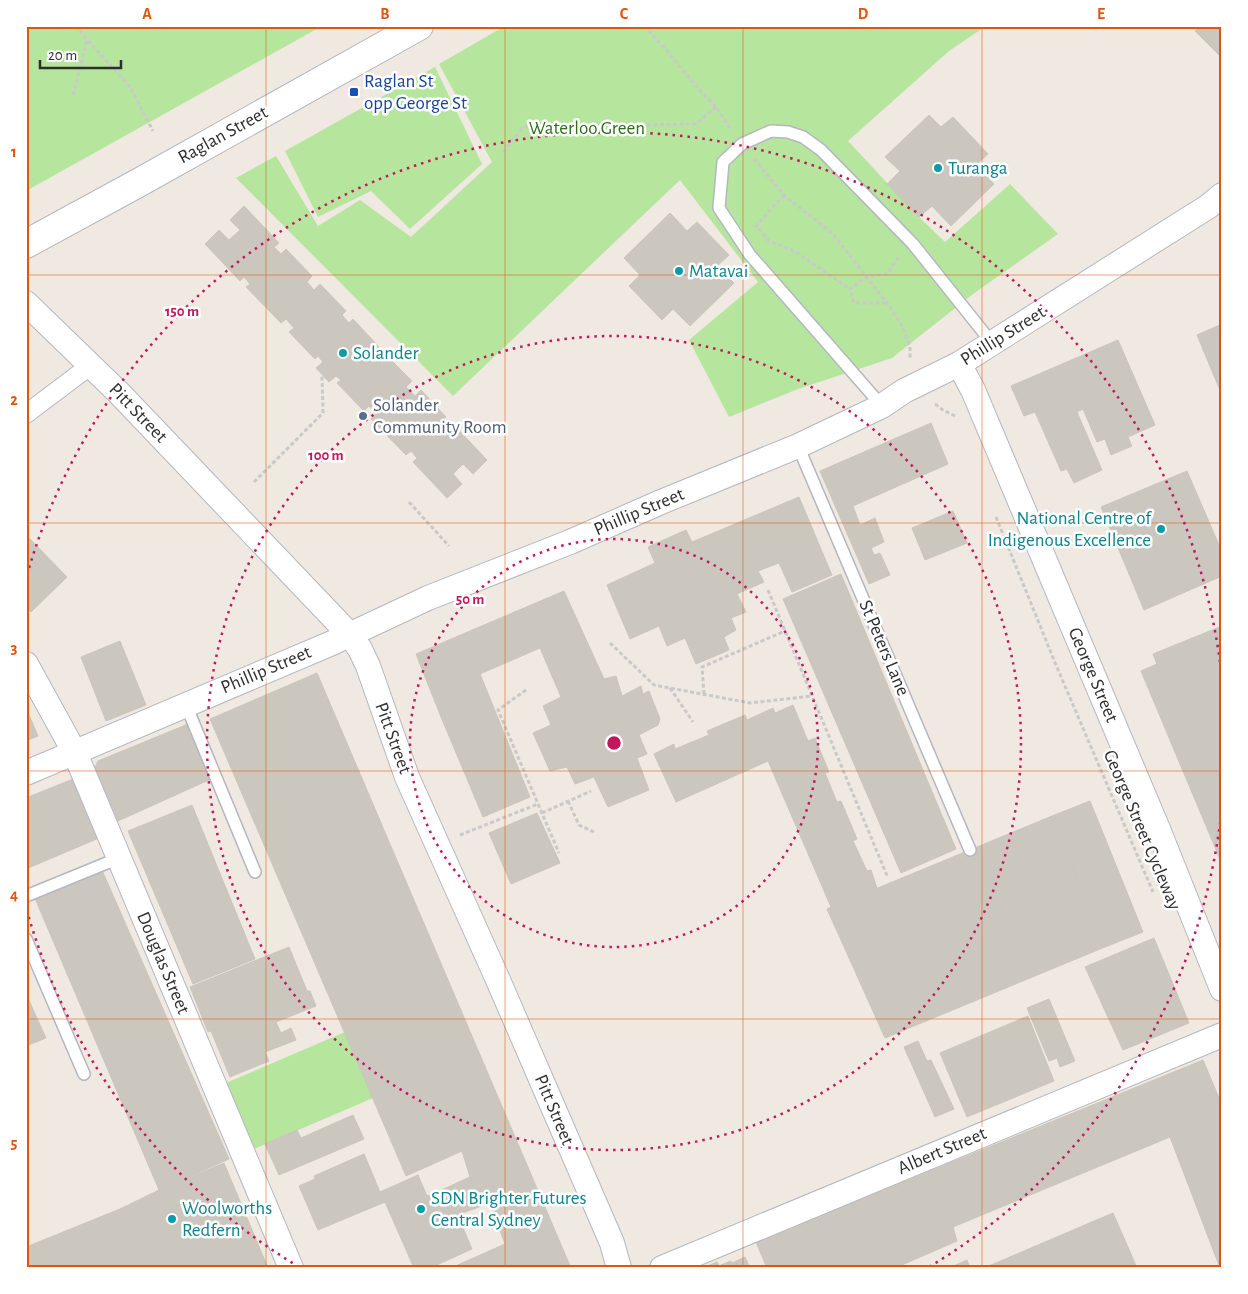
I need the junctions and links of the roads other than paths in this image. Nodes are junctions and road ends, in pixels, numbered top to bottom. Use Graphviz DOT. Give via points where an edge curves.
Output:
graph roads {
  1 [pos="419,26"];
  2 [pos="1222,195"];
  3 [pos="26,244"];
  4 [pos="26,304"];
  5 [pos="992,343"];
  6 [pos="959,364"];
  7 [pos="91,365"];
  8 [pos="882,406"];
  9 [pos="26,414"];
  10 [pos="798,446"];
  11 [pos="350,635"];
  12 [pos="26,664"];
  13 [pos="186,705"];
  14 [pos="75,752"];
  15 [pos="26,772"];
  16 [pos="970,850"];
  17 [pos="119,858"];
  18 [pos="255,872"];
  19 [pos="26,896"];
  20 [pos="26,939"];
  21 [pos="1222,988"];
  22 [pos="1222,1035"];
  23 [pos="84,1074"];
  24 [pos="291,1268"];
  25 [pos="620,1268"];
  26 [pos="662,1268"];
  1 -- 3 [label="street, Raglan Street"];
  2 -- 5 [label="street, Phillip Street"];
  4 -- 7 [label="street, Pitt Street"];
  5 -- 6 [label="street, Phillip Street"];
  5 -- 8 [label="lane" via="913,244 821,150 803,137 788,132 771,131 742,144 723,162 718,208 750,255"];
  6 -- 8 [label="street, Phillip Street"];
  6 -- 21 [label="street, George Street" via="973,390"];
  7 -- 9 [label="street"];
  7 -- 11 [label="street, Pitt Street"];
  8 -- 10 [label="street, Phillip Street"];
  10 -- 11 [label="street, Phillip Street" via="428,598"];
  10 -- 16 [label="lane, St Peters Lane"];
  11 -- 13 [label="street, Phillip Street"];
  11 -- 25 [label="street, Pitt Street" via="368,666 407,777 498,980"];
  12 -- 14 [label="street, Douglas Street"];
  13 -- 14 [label="street, Phillip Street"];
  13 -- 18 [label="lane"];
  14 -- 15 [label="street, Phillip Street"];
  14 -- 17 [label="street, Douglas Street"];
  17 -- 19 [label="lane"];
  17 -- 24 [label="street, Douglas Street"];
  20 -- 23 [label="lane"];
  22 -- 26 [label="street, Albert Street"];
}
